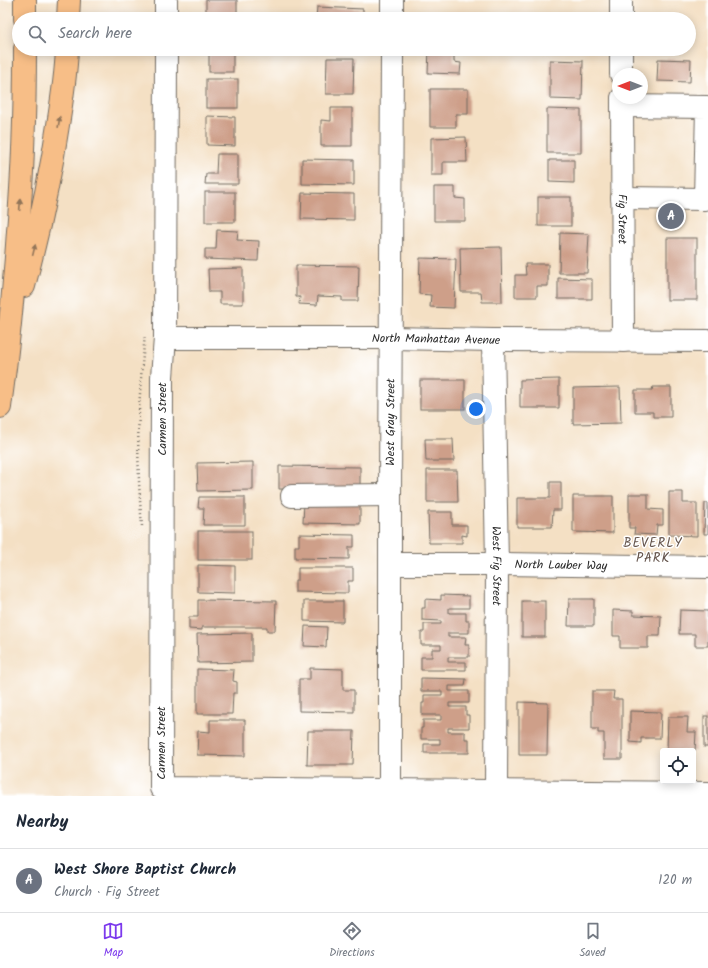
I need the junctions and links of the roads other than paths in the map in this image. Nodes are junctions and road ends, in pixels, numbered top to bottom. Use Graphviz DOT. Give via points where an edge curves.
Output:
graph roads {
  1 [pos="25,0"];
  2 [pos="69,0"];
  3 [pos="166,0"];
  4 [pos="392,0"];
  5 [pos="621,0"];
  6 [pos="25,12"];
  7 [pos="68,12"];
  8 [pos="166,12"];
  9 [pos="392,12"];
  10 [pos="622,12"];
  11 [pos="25,56"];
  12 [pos="66,56"];
  13 [pos="166,56"];
  14 [pos="392,56"];
  15 [pos="621,56"];
  16 [pos="621,68"];
  17 [pos="622,104"];
  18 [pos="648,104"];
  19 [pos="622,198"];
  20 [pos="165,338"];
  21 [pos="391,338"];
  22 [pos="493,340"];
  23 [pos="623,341"];
  24 [pos="708,341"];
  25 [pos="5,369"];
  26 [pos="0,406"];
  27 [pos="390,495"];
  28 [pos="292,496"];
  29 [pos="390,564"];
  30 [pos="497,564"];
  31 [pos="708,567"];
  32 [pos="496,791"];
  33 [pos="390,793"];
  34 [pos="708,793"];
  1 -- 6 [label="highway"];
  2 -- 7 [label="highway"];
  3 -- 8 [label="street"];
  4 -- 9 [label="street"];
  5 -- 10 [label="street"];
  25 -- 11 [label="highway, one-way" via="15,278 24,132"];
  25 -- 12 [label="highway, one-way" via="53,162"];
  13 -- 20 [label="street, Carmen Street"];
  14 -- 21 [label="street, West Gray Street"];
  15 -- 16 [label="street"];
  17 -- 19 [label="street, Fig Street"];
  18 -- 19 [label="street" via="707,107 705,200"];
  19 -- 23 [label="street, Fig Street"];
  20 -- 21 [label="street, North Manhattan Avenue"];
  20 -- 33 [label="street, Carmen Street" via="162,377 161,788"];
  21 -- 22 [label="street, North Manhattan Avenue"];
  21 -- 27 [label="street, West Gray Street"];
  22 -- 23 [label="street, North Manhattan Avenue"];
  22 -- 30 [label="street, West Fig Street"];
  23 -- 24 [label="street, North Manhattan Avenue"];
  25 -- 26 [label="highway"];
  27 -- 28 [label="street"];
  27 -- 29 [label="street, West Gray Street"];
  29 -- 30 [label="street, North Lauber Way"];
  29 -- 33 [label="street, West Gray Street"];
  30 -- 31 [label="street, North Lauber Way"];
  30 -- 32 [label="street, West Fig Street"];
  32 -- 33 [label="street"];
  32 -- 34 [label="street"];
}
